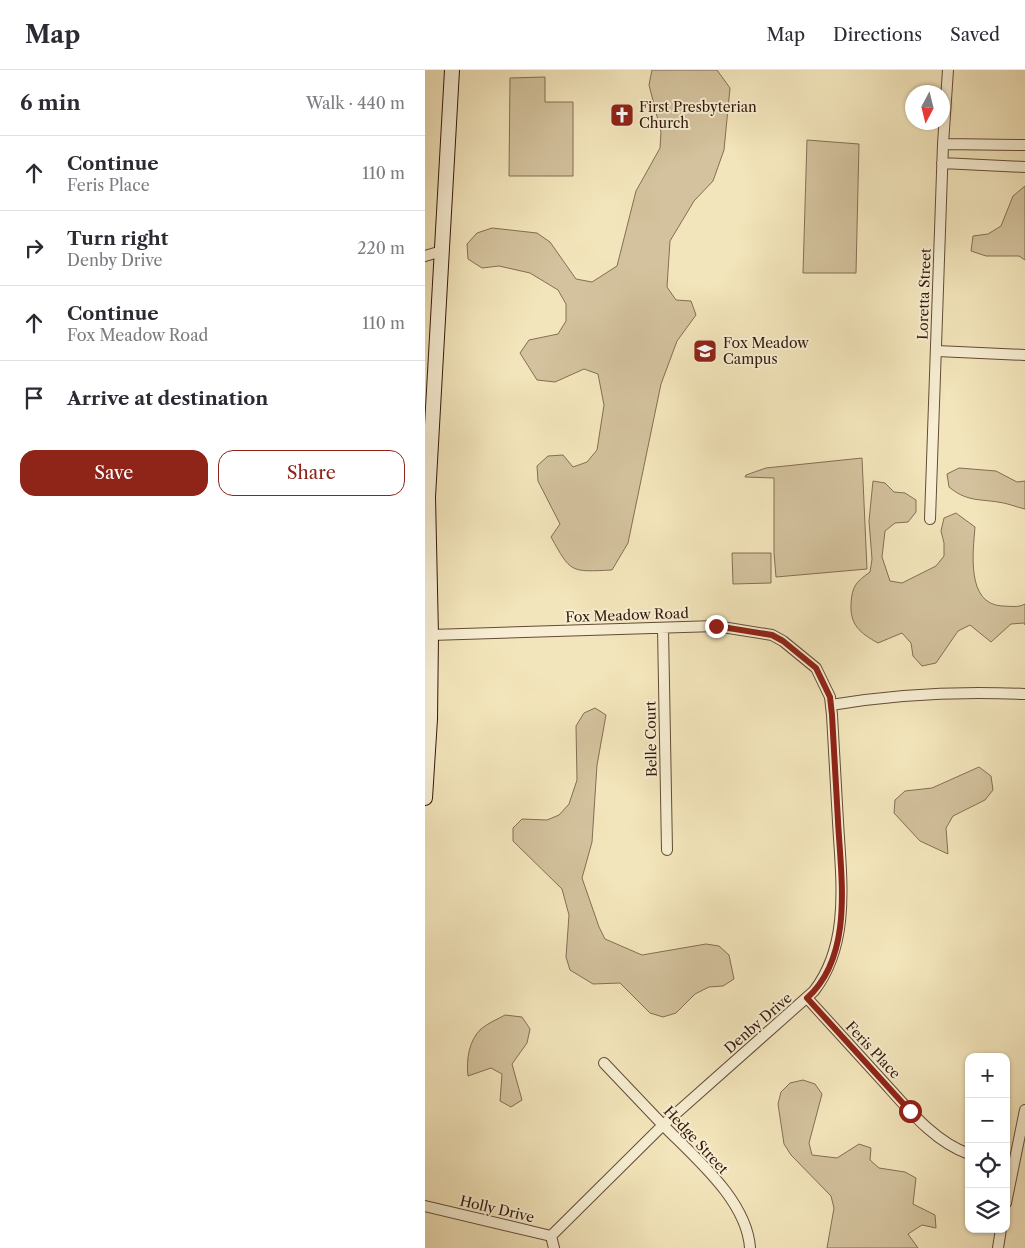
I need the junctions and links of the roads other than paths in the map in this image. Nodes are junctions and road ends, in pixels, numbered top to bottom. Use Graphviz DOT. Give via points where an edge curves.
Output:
graph roads {
  1 [pos="452,70"];
  2 [pos="947,70"];
  3 [pos="943,144"];
  4 [pos="1025,145"];
  5 [pos="942,164"];
  6 [pos="1025,167"];
  7 [pos="442,251"];
  8 [pos="425,256"];
  9 [pos="937,351"];
  10 [pos="1025,355"];
  11 [pos="930,519"];
  12 [pos="663,628"];
  13 [pos="431,635"];
  14 [pos="1025,694"];
  15 [pos="831,705"];
  16 [pos="427,719"];
  17 [pos="425,798"];
  18 [pos="667,850"];
  19 [pos="807,998"];
  20 [pos="604,1063"];
  21 [pos="1025,1110"];
  22 [pos="663,1125"];
  23 [pos="965,1152"];
  24 [pos="1010,1165"];
  25 [pos="425,1206"];
  26 [pos="1000,1233"];
  27 [pos="551,1236"];
  28 [pos="554,1248"];
  29 [pos="750,1248"];
  30 [pos="998,1248"];
  1 -- 7 [label="main road"];
  2 -- 3 [label="street, Loretta Street"];
  3 -- 4 [label="street"];
  3 -- 5 [label="street, Loretta Street"];
  5 -- 6 [label="street"];
  5 -- 9 [label="street, Loretta Street"];
  7 -- 8 [label="street"];
  7 -- 13 [label="main road" via="428,497"];
  9 -- 10 [label="street"];
  9 -- 11 [label="street, Loretta Street"];
  12 -- 13 [label="street, Fox Meadow Road"];
  12 -- 15 [label="street, Fox Meadow Road" via="716,626 772,635 816,668"];
  12 -- 18 [label="street, Belle Court"];
  13 -- 16 [label="main road"];
  14 -- 15 [label="street" via="921,694"];
  15 -- 19 [label="street, Denby Drive" via="841,871 840,930 825,978"];
  16 -- 17 [label="main road"];
  19 -- 22 [label="street, Denby Drive"];
  19 -- 23 [label="street, Feris Place" via="910,1111 939,1137"];
  20 -- 22 [label="street, Hedge Street"];
  21 -- 24 [label="street"];
  22 -- 27 [label="street, Denby Drive"];
  22 -- 29 [label="street, Hedge Street" via="712,1174 737,1208"];
  25 -- 27 [label="street, Holly Drive"];
  26 -- 30 [label="street"];
  27 -- 28 [label="street"];
}
